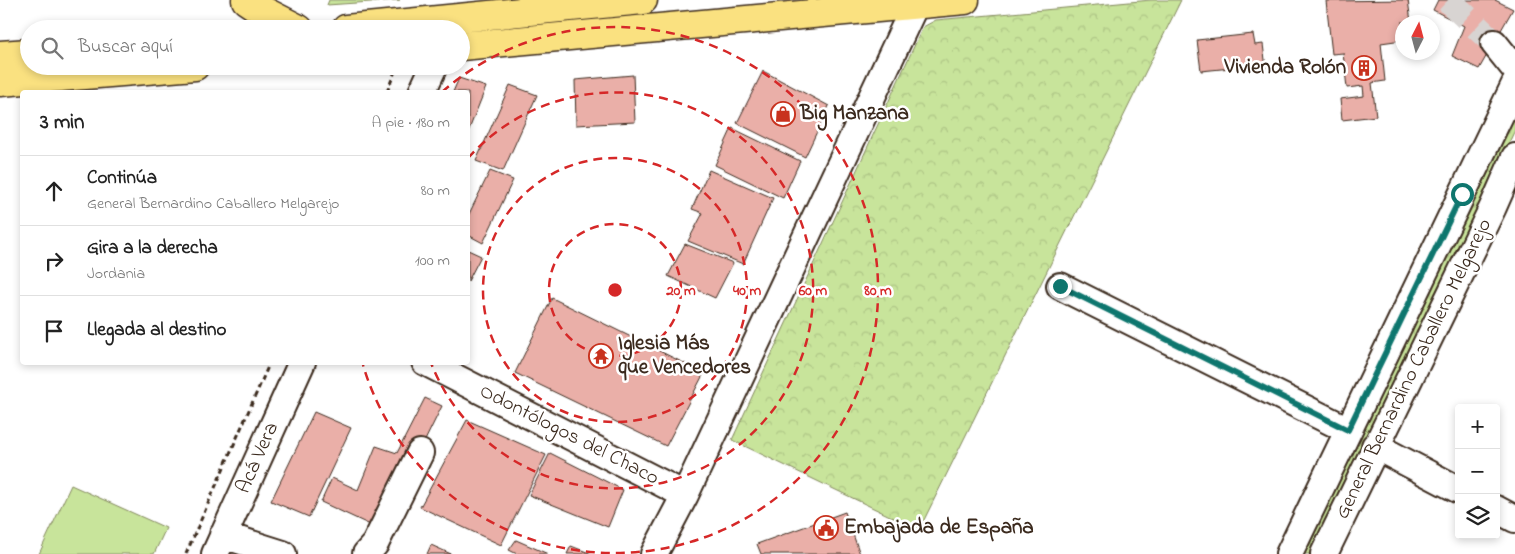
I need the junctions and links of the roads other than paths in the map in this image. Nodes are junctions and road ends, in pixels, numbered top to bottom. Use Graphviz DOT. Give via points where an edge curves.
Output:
graph roads {
  1 [pos="246,0"];
  2 [pos="643,0"];
  3 [pos="965,0"];
  4 [pos="915,5"];
  5 [pos="281,20"];
  6 [pos="438,20"];
  7 [pos="1494,43"];
  8 [pos="470,45"];
  9 [pos="1515,69"];
  10 [pos="80,75"];
  11 [pos="430,75"];
  12 [pos="55,77"];
  13 [pos="0,82"];
  14 [pos="1515,84"];
  15 [pos="423,90"];
  16 [pos="0,91"];
  17 [pos="1515,157"];
  18 [pos="1462,194"];
  19 [pos="1494,207"];
  20 [pos="1060,286"];
  21 [pos="301,365"];
  22 [pos="431,365"];
  23 [pos="1348,430"];
  24 [pos="1375,446"];
  25 [pos="420,453"];
  26 [pos="1455,488"];
  27 [pos="685,495"];
  28 [pos="1500,511"];
  29 [pos="1515,519"];
  30 [pos="219,545"];
  31 [pos="283,554"];
  32 [pos="366,554"];
  33 [pos="654,554"];
  34 [pos="1289,554"];
  35 [pos="1324,554"];
  1 -- 5 [label="main road"];
  2 -- 6 [label="main road"];
  3 -- 4 [label="main road"];
  4 -- 8 [label="main road"];
  4 -- 27 [label="street"];
  7 -- 9 [label="street"];
  10 -- 12 [label="main road"];
  11 -- 15 [label="street"];
  12 -- 13 [label="main road"];
  12 -- 16 [label="main road"];
  14 -- 18 [label="street, General Bernardino Caballero Melgarejo"];
  17 -- 19 [label="street, General Bernardino Caballero Melgarejo"];
  18 -- 19 [label="street"];
  18 -- 23 [label="street, General Bernardino Caballero Melgarejo"];
  19 -- 24 [label="street, General Bernardino Caballero Melgarejo"];
  20 -- 23 [label="street"];
  21 -- 30 [label="street, Acá Vera"];
  22 -- 27 [label="street, Odontólogos del Chaco"];
  23 -- 34 [label="street, General Bernardino Caballero Melgarejo"];
  24 -- 26 [label="street"];
  24 -- 35 [label="street, General Bernardino Caballero Melgarejo"];
  25 -- 32 [label="street" via="375,544"];
  27 -- 33 [label="street"];
  28 -- 29 [label="street"];
  30 -- 31 [label="street"];
}
